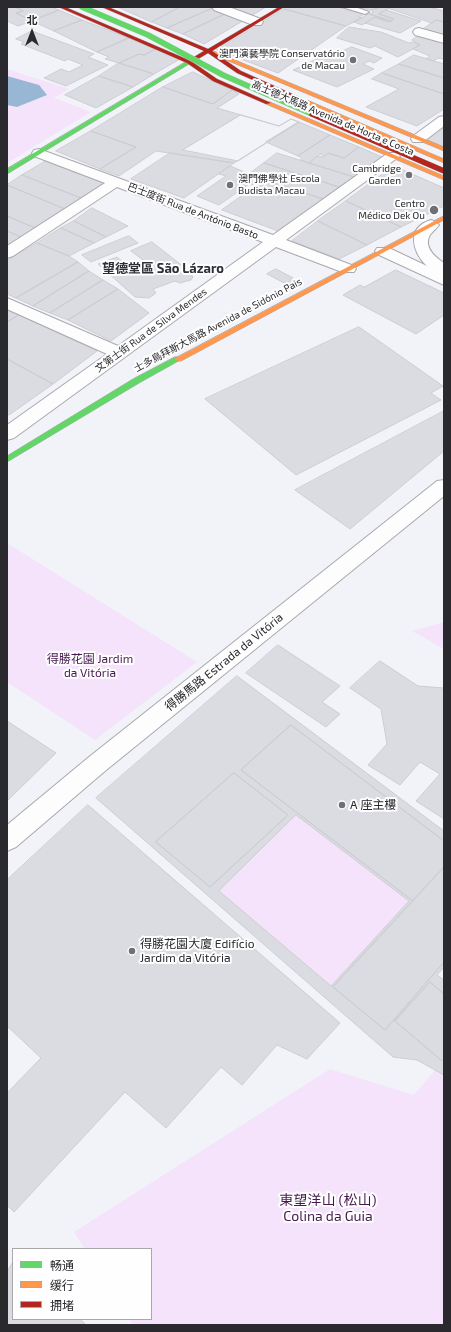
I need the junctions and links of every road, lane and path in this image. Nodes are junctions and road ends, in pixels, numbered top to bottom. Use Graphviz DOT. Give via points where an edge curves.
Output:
graph roads {
  1 [pos="61,7"];
  2 [pos="82,7"];
  3 [pos="104,7"];
  4 [pos="218,7"];
  5 [pos="282,7"];
  6 [pos="346,7"];
  7 [pos="365,12"];
  8 [pos="257,22"];
  9 [pos="419,32"];
  10 [pos="444,39"];
  11 [pos="209,51"];
  12 [pos="189,62"];
  13 [pos="444,120"];
  14 [pos="418,138"];
  15 [pos="444,150"];
  16 [pos="39,153"];
  17 [pos="393,156"];
  18 [pos="444,161"];
  19 [pos="444,171"];
  20 [pos="7,172"];
  21 [pos="444,178"];
  22 [pos="116,182"];
  23 [pos="438,222"];
  24 [pos="274,242"];
  25 [pos="383,251"];
  26 [pos="7,253"];
  27 [pos="444,256"];
  28 [pos="348,270"];
  29 [pos="444,270"];
  30 [pos="444,280"];
  31 [pos="7,303"];
  32 [pos="120,353"];
  33 [pos="7,434"];
  34 [pos="7,459"];
  35 [pos="444,486"];
  36 [pos="7,840"];
  1 -- 12 [label="main road, 高士德大馬路 Avenida de Horta e Costa"];
  2 -- 19 [label="main road, bridge" via="148,35 223,75"];
  3 -- 11 [label="main road, 高士德大馬路 Avenida de Horta e Costa"];
  4 -- 8 [label="street"];
  5 -- 8 [label="main road"];
  6 -- 7 [label="lane"];
  8 -- 11 [label="main road"];
  9 -- 10 [label="street"];
  11 -- 12 [label="main road"];
  11 -- 14 [label="main road, 高士德大馬路 Avenida de Horta e Costa"];
  11 -- 18 [label="main road" via="239,72"];
  12 -- 16 [label="main road"];
  12 -- 17 [label="main road, 高士德大馬路 Avenida de Horta e Costa" via="215,80"];
  13 -- 14 [label="street"];
  14 -- 15 [label="main road, 高士德大馬路 Avenida de Horta e Costa"];
  16 -- 20 [label="main road"];
  16 -- 22 [label="street, 巴士度街 Rua de António Basto"];
  17 -- 21 [label="main road, 高士德大馬路 Avenida de Horta e Costa"];
  17 -- 24 [label="street, 文第士街 Rua de Silva Mendes"];
  22 -- 24 [label="street, 巴士度街 Rua de António Basto"];
  22 -- 26 [label="street"];
  23 -- 25 [label="main road, 士多鳥拜斯大馬路 Avenida de Sidónio Pais"];
  23 -- 27 [label="street" via="432,230 432,240"];
  23 -- 29 [label="street" via="421,237 421,247 427,258"];
  24 -- 28 [label="street, 巴士度街 Rua de António Basto"];
  24 -- 32 [label="street, 文第士街 Rua de Silva Mendes"];
  25 -- 28 [label="main road, 士多鳥拜斯大馬路 Avenida de Sidónio Pais"];
  25 -- 30 [label="street"];
  28 -- 34 [label="main road, 士多鳥拜斯大馬路 Avenida de Sidónio Pais" via="136,381"];
  31 -- 32 [label="street"];
  32 -- 33 [label="street, 文第士街 Rua de Silva Mendes"];
  35 -- 36 [label="street, 得勝馬路 Estrada da Vitória" via="97,764"];
}
